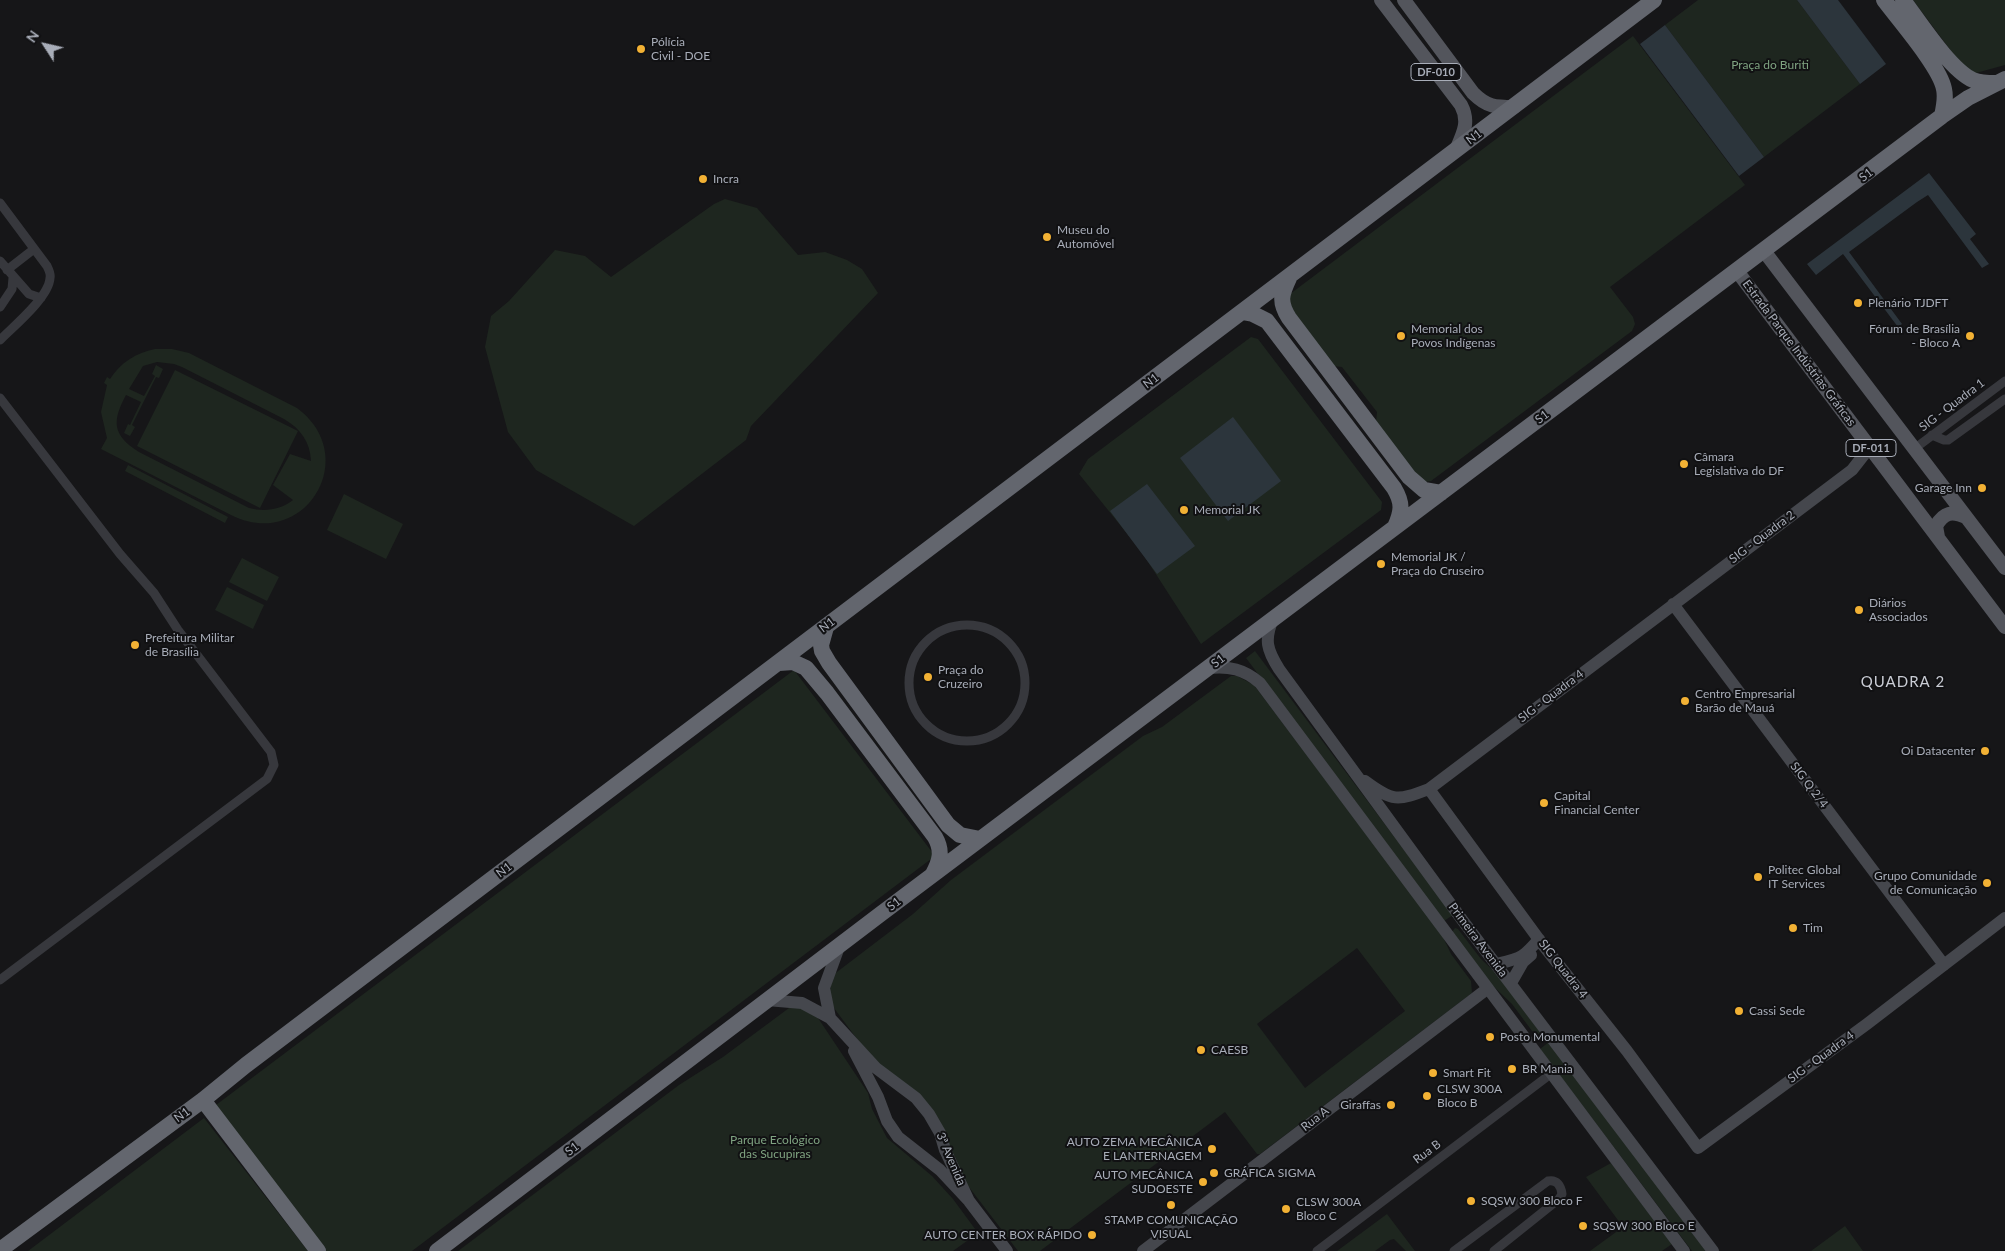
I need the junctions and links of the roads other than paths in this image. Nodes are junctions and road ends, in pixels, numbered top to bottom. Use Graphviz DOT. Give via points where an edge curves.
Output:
graph roads {
  1 [pos="1381,0"];
  2 [pos="1404,0"];
  3 [pos="1654,0"];
  4 [pos="1884,0"];
  5 [pos="1903,0"];
  6 [pos="2000,81"];
  7 [pos="1514,107"];
  8 [pos="1942,116"];
  9 [pos="1456,150"];
  10 [pos="0,203"];
  11 [pos="34,249"];
  12 [pos="1764,252"];
  13 [pos="0,261"];
  14 [pos="7,270"];
  15 [pos="1737,271"];
  16 [pos="13,278"];
  17 [pos="1288,278"];
  18 [pos="41,298"];
  19 [pos="0,307"];
  20 [pos="1242,312"];
  21 [pos="0,340"];
  22 [pos="2005,380"];
  23 [pos="0,398"];
  24 [pos="2005,399"];
  25 [pos="1932,436"];
  26 [pos="1870,447"];
  27 [pos="1914,449"];
  28 [pos="1880,460"];
  29 [pos="1852,470"];
  30 [pos="1441,493"];
  31 [pos="1966,517"];
  32 [pos="1396,526"];
  33 [pos="1938,537"];
  34 [pos="2005,568"];
  35 [pos="1673,604"];
  36 [pos="1273,619"];
  37 [pos="826,627"];
  38 [pos="2005,627"];
  39 [pos="931,638"];
  40 [pos="778,663"];
  41 [pos="1208,668"];
  42 [pos="1355,774"];
  43 [pos="1429,789"];
  44 [pos="980,840"];
  45 [pos="932,876"];
  46 [pos="2005,918"];
  47 [pos="1463,921"];
  48 [pos="1447,933"];
  49 [pos="1542,942"];
  50 [pos="839,947"];
  51 [pos="1533,954"];
  52 [pos="1557,962"];
  53 [pos="1497,964"];
  54 [pos="1944,965"];
  55 [pos="0,980"];
  56 [pos="1511,983"];
  57 [pos="1488,989"];
  58 [pos="767,1000"];
  59 [pos="830,1018"];
  60 [pos="1547,1030"];
  61 [pos="847,1037"];
  62 [pos="1528,1042"];
  63 [pos="1552,1073"];
  64 [pos="900,1084"];
  65 [pos="878,1097"];
  66 [pos="203,1100"];
  67 [pos="940,1133"];
  68 [pos="1698,1148"];
  69 [pos="920,1154"];
  70 [pos="969,1200"];
  71 [pos="1157,1247"];
  72 [pos="0,1250"];
  73 [pos="318,1251"];
  74 [pos="437,1251"];
  75 [pos="1007,1251"];
  76 [pos="1143,1251"];
  77 [pos="1316,1251"];
  78 [pos="1454,1251"];
  79 [pos="1494,1251"];
  80 [pos="1684,1251"];
  81 [pos="1713,1251"];
  1 -- 9 [label="main road, DF-010" via="1462,105 1466,114 1465,128"];
  2 -- 7 [label="main road, DF-010" via="1482,103"];
  3 -- 7 [label="highway, N1"];
  4 -- 8 [label="highway" via="1942,82 1945,101"];
  5 -- 6 [label="highway" via="1960,70 1974,80"];
  6 -- 8 [label="highway, S1"];
  7 -- 9 [label="highway, N1"];
  8 -- 12 [label="highway, S1"];
  9 -- 17 [label="highway, N1"];
  10 -- 11 [label="street"];
  11 -- 14 [label="street"];
  11 -- 18 [label="street" via="50,274"];
  12 -- 15 [label="highway, S1"];
  12 -- 27 [label="main road, DF-011"];
  13 -- 14 [label="street"];
  14 -- 16 [label="street"];
  15 -- 26 [label="main road, Estrada Parque Indústrias Gráficas / DF-011"];
  15 -- 30 [label="highway, S1"];
  16 -- 18 [label="street" via="29,294"];
  16 -- 19 [label="street" via="12,289"];
  17 -- 20 [label="highway, N1"];
  17 -- 30 [label="highway" via="1282,304 1289,318 1409,477 1424,490"];
  18 -- 21 [label="street"];
  20 -- 32 [label="highway" via="1268,321 1394,488 1402,508"];
  20 -- 37 [label="highway, N1"];
  22 -- 25 [label="street, SIG - Quadra 1"];
  23 -- 55 [label="street" via="120,554 154,593 178,630 271,752 274,765 267,779"];
  24 -- 25 [label="street" via="1948,440"];
  25 -- 27 [label="street, SIG - Quadra 1"];
  26 -- 28 [label="main road, Estrada Parque Indústrias Gráficas / DF-011"];
  26 -- 29 [label="street, SIG - Quadra 2"];
  27 -- 31 [label="main road, DF-011"];
  28 -- 29 [label="street, SIG - Quadra 2"];
  28 -- 33 [label="main road, Estrada Parque Indústrias Gráficas / DF-011"];
  29 -- 35 [label="street, SIG - Quadra 2"];
  30 -- 32 [label="highway, S1"];
  31 -- 33 [label="main road" via="1955,512 1944,515 1936,526"];
  31 -- 34 [label="main road, DF-011"];
  32 -- 36 [label="highway, S1"];
  33 -- 38 [label="main road, Estrada Parque Indústrias Gráficas / DF-011"];
  35 -- 43 [label="street, SIG - Quadra 4"];
  35 -- 54 [label="street, SIG Q 2/4"];
  36 -- 41 [label="highway, S1"];
  36 -- 42 [label="street, Primeira Avenida" via="1267,641 1274,661"];
  37 -- 40 [label="highway, N1"];
  37 -- 44 [label="highway" via="822,650 839,677 948,825 960,835"];
  39 -- 39 [label="street" via="918,652 910,671 909,690 914,709 926,725 942,736 961,742 980,741 998,733 1013,719 1021,705 1024,671 1018,655 995,632 979,626 962,625"];
  40 -- 45 [label="highway" via="793,662 806,668 935,837 941,849"];
  40 -- 66 [label="highway, N1"];
  41 -- 44 [label="highway, S1"];
  41 -- 48 [label="street, Primeira Avenida" via="1233,668 1246,672 1260,683"];
  42 -- 43 [label="street, SIG - Quadra 4" via="1392,798 1405,798"];
  42 -- 47 [label="street, Primeira Avenida"];
  43 -- 49 [label="street, SIG Quadra 4"];
  44 -- 45 [label="highway, S1"];
  45 -- 50 [label="highway, S1"];
  46 -- 54 [label="street"];
  47 -- 48 [label="street" via="1451,922"];
  47 -- 53 [label="street, Primeira Avenida"];
  48 -- 57 [label="street, Primeira Avenida"];
  49 -- 51 [label="street"];
  49 -- 52 [label="street, SIG Quadra 4"];
  49 -- 53 [label="street" via="1520,958"];
  50 -- 58 [label="highway, S1"];
  50 -- 59 [label="street" via="824,988"];
  51 -- 52 [label="street"];
  51 -- 56 [label="street"];
  52 -- 68 [label="street, SIG Quadra 4"];
  53 -- 56 [label="street, Primeira Avenida"];
  54 -- 68 [label="street, SIG - Quadra 4"];
  56 -- 60 [label="street, Primeira Avenida"];
  57 -- 62 [label="street, Primeira Avenida"];
  57 -- 71 [label="street, Rua A" via="1330,1107"];
  58 -- 59 [label="street" via="802,1003"];
  58 -- 74 [label="highway, S1"];
  59 -- 61 [label="street"];
  60 -- 62 [label="street" via="1541,1042"];
  60 -- 81 [label="street, Primeira Avenida"];
  61 -- 64 [label="street, 3ª Avenida" via="876,1068"];
  61 -- 65 [label="street, 3ª Avenida"];
  62 -- 63 [label="street, Primeira Avenida"];
  63 -- 77 [label="street, Rua B"];
  63 -- 80 [label="street, Primeira Avenida"];
  64 -- 65 [label="street" via="891,1084"];
  64 -- 67 [label="street, 3ª Avenida" via="930,1114"];
  65 -- 69 [label="street, 3ª Avenida" via="887,1121 898,1137"];
  66 -- 72 [label="highway, N1"];
  66 -- 73 [label="highway"];
  67 -- 69 [label="street" via="937,1146"];
  67 -- 70 [label="street, 3ª Avenida"];
  69 -- 70 [label="street, 3ª Avenida"];
  70 -- 75 [label="street"];
  71 -- 76 [label="street, Rua A"];
  78 -- 79 [label="street" via="1542,1185 1555,1181 1561,1190 1560,1200"];
}
